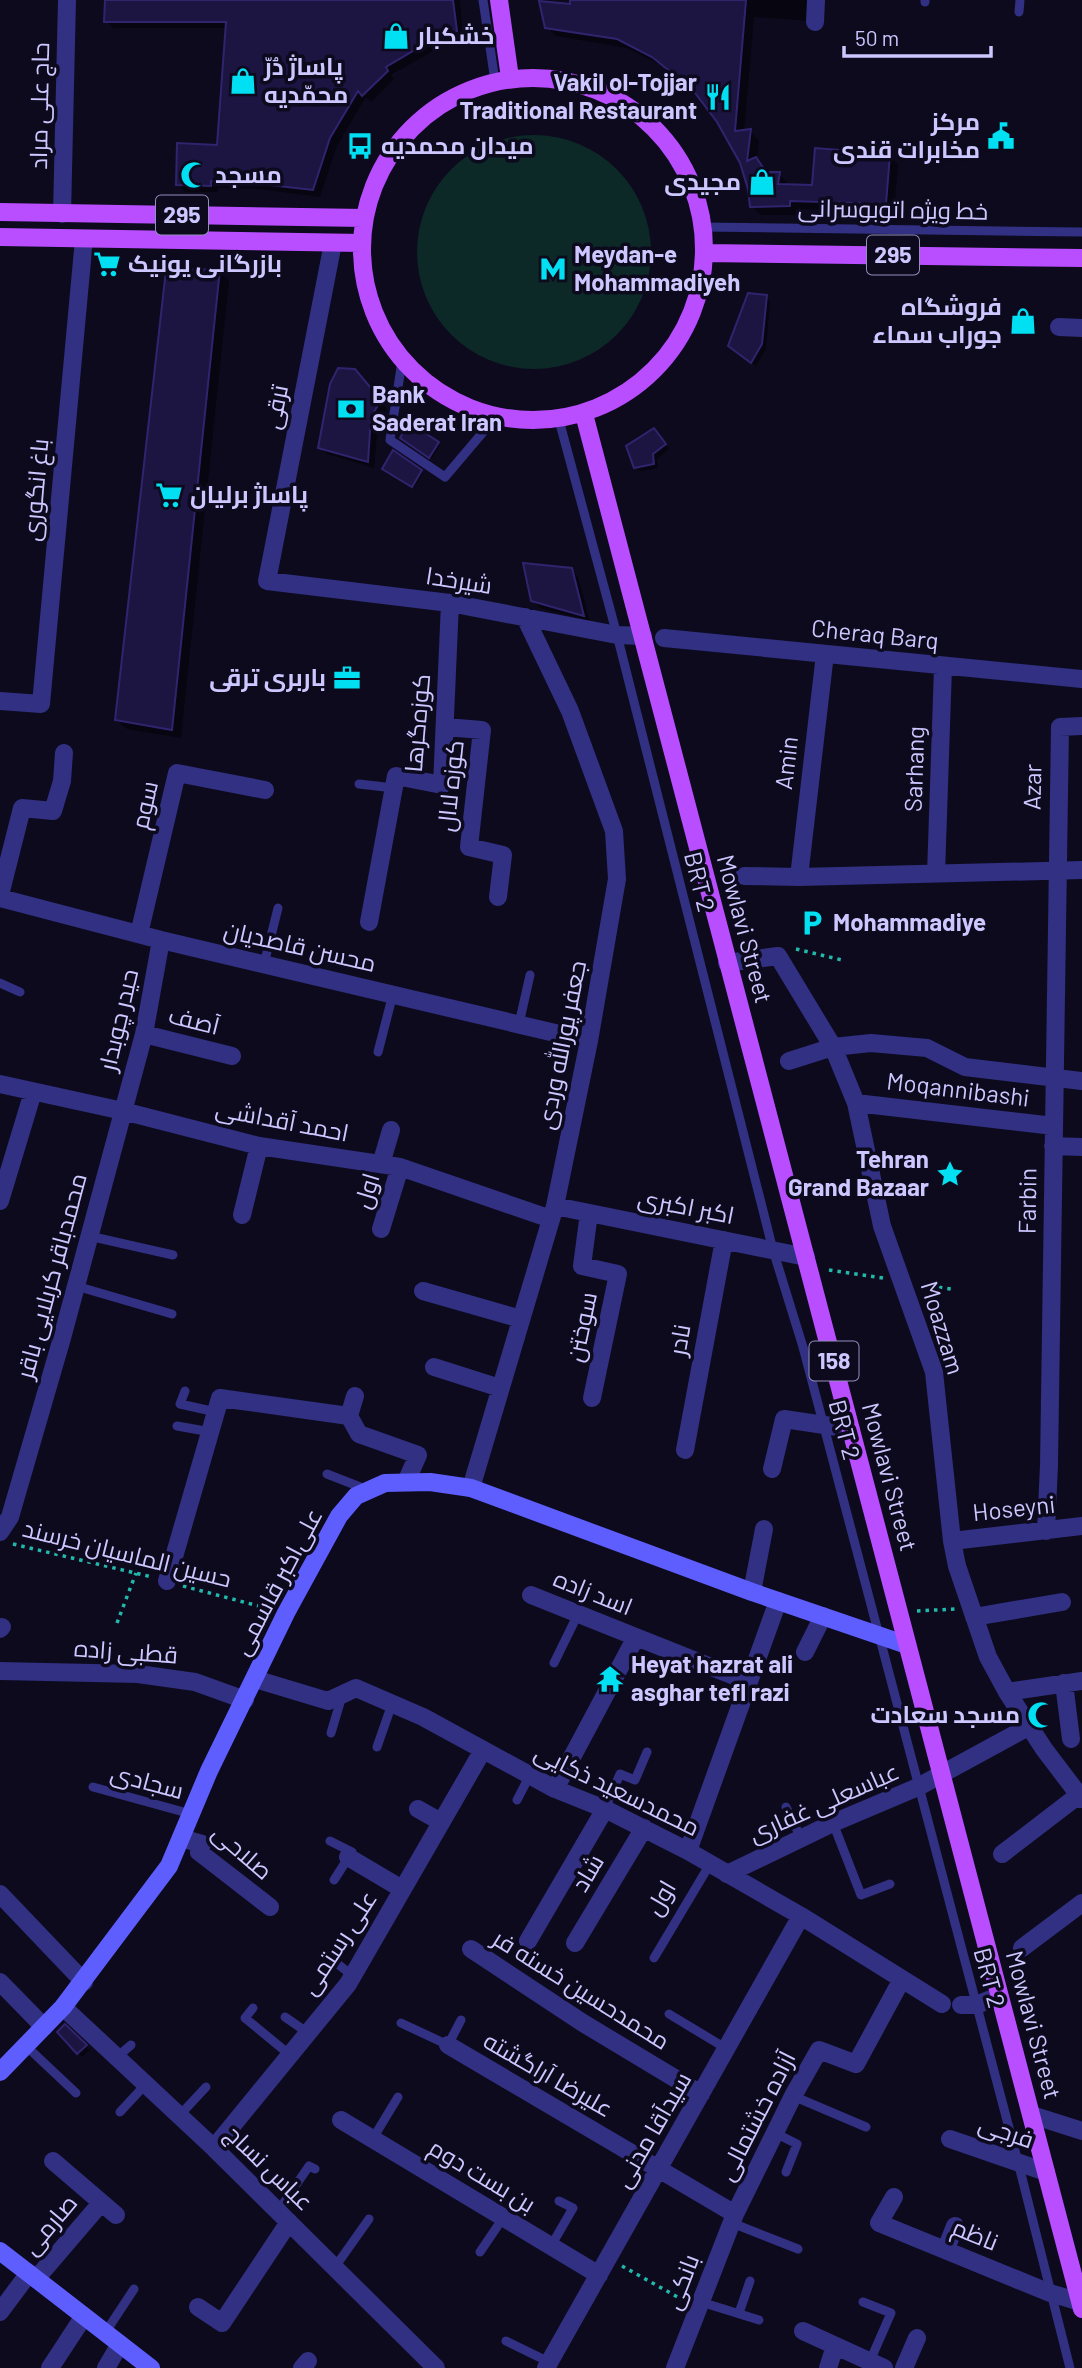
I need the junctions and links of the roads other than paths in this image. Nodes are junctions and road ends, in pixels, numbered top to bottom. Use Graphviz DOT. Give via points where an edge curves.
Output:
graph roads {
  1 [pos="67,0"];
  2 [pos="483,0"];
  3 [pos="499,0"];
  4 [pos="816,0"];
  5 [pos="1020,0"];
  6 [pos="1019,12"];
  7 [pos="815,22"];
  8 [pos="503,79"];
  9 [pos="0,212"];
  10 [pos="62,214"];
  11 [pos="364,218"];
  12 [pos="703,227"];
  13 [pos="1082,232"];
  14 [pos="0,237"];
  15 [pos="83,239"];
  16 [pos="333,243"];
  17 [pos="362,243"];
  18 [pos="704,253"];
  19 [pos="1082,258"];
  20 [pos="1059,327"];
  21 [pos="1082,328"];
  22 [pos="402,361"];
  23 [pos="584,414"];
  24 [pos="495,418"];
  25 [pos="559,420"];
  26 [pos="267,581"];
  27 [pos="450,603"];
  28 [pos="525,617"];
  29 [pos="618,635"];
  30 [pos="643,636"];
  31 [pos="664,638"];
  32 [pos="825,654"];
  33 [pos="943,667"];
  34 [pos="1082,679"];
  35 [pos="0,701"];
  36 [pos="1082,726"];
  37 [pos="445,727"];
  38 [pos="64,753"];
  39 [pos="359,784"];
  40 [pos="394,788"];
  41 [pos="265,790"];
  42 [pos="6,841"];
  43 [pos="1082,870"];
  44 [pos="1056,871"];
  45 [pos="936,874"];
  46 [pos="744,876"];
  47 [pos="799,877"];
  48 [pos="0,896"];
  49 [pos="498,897"];
  50 [pos="278,908"];
  51 [pos="369,922"];
  52 [pos="139,934"];
  53 [pos="161,940"];
  54 [pos="727,963"];
  55 [pos="264,964"];
  56 [pos="530,975"];
  57 [pos="0,983"];
  58 [pos="20,992"];
  59 [pos="393,994"];
  60 [pos="519,1024"];
  61 [pos="144,1034"];
  62 [pos="589,1041"];
  63 [pos="833,1047"];
  64 [pos="378,1052"];
  65 [pos="232,1056"];
  66 [pos="789,1061"];
  67 [pos="1054,1077"];
  68 [pos="1082,1081"];
  69 [pos="0,1084"];
  70 [pos="33,1093"];
  71 [pos="856,1103"];
  72 [pos="123,1111"];
  73 [pos="1054,1126"];
  74 [pos="391,1130"];
  75 [pos="259,1146"];
  76 [pos="1053,1146"];
  77 [pos="1082,1147"];
  78 [pos="381,1164"];
  79 [pos="400,1167"];
  80 [pos="0,1200"];
  81 [pos="553,1213"];
  82 [pos="589,1213"];
  83 [pos="242,1215"];
  84 [pos="381,1228"];
  85 [pos="89,1236"];
  86 [pos="723,1240"];
  87 [pos="773,1250"];
  88 [pos="173,1255"];
  89 [pos="808,1262"];
  90 [pos="75,1286"];
  91 [pos="423,1291"];
  92 [pos="173,1314"];
  93 [pos="521,1319"];
  94 [pos="434,1367"];
  95 [pos="500,1388"];
  96 [pos="184,1391"];
  97 [pos="355,1396"];
  98 [pos="592,1398"];
  99 [pos="218,1405"];
  100 [pos="349,1416"];
  101 [pos="823,1425"];
  102 [pos="177,1426"];
  103 [pos="851,1429"];
  104 [pos="211,1432"];
  105 [pos="685,1450"];
  106 [pos="772,1469"];
  107 [pos="327,1474"];
  108 [pos="406,1482"];
  109 [pos="471,1488"];
  110 [pos="368,1490"];
  111 [pos="1082,1526"];
  112 [pos="764,1529"];
  113 [pos="1046,1531"];
  114 [pos="7,1538"];
  115 [pos="951,1541"];
  116 [pos="167,1581"];
  117 [pos="752,1592"];
  118 [pos="531,1595"];
  119 [pos="778,1601"];
  120 [pos="1062,1602"];
  121 [pos="972,1612"];
  122 [pos="578,1614"];
  123 [pos="823,1616"];
  124 [pos="879,1636"];
  125 [pos="636,1637"];
  126 [pos="907,1644"];
  127 [pos="805,1652"];
  128 [pos="554,1663"];
  129 [pos="0,1671"];
  130 [pos="255,1679"];
  131 [pos="749,1682"];
  132 [pos="1073,1682"];
  133 [pos="1007,1692"];
  134 [pos="343,1694"];
  135 [pos="245,1700"];
  136 [pos="392,1704"];
  137 [pos="1030,1726"];
  138 [pos="331,1733"];
  139 [pos="1070,1739"];
  140 [pos="377,1747"];
  141 [pos="482,1750"];
  142 [pos="647,1752"];
  143 [pos="530,1775"];
  144 [pos="941,1776"];
  145 [pos="93,1787"];
  146 [pos="918,1787"];
  147 [pos="555,1789"];
  148 [pos="1081,1797"];
  149 [pos="517,1800"];
  150 [pos="786,1807"];
  151 [pos="418,1809"];
  152 [pos="605,1809"];
  153 [pos="191,1814"];
  154 [pos="441,1822"];
  155 [pos="833,1823"];
  156 [pos="644,1828"];
  157 [pos="181,1838"];
  158 [pos="801,1838"];
  159 [pos="330,1841"];
  160 [pos="688,1851"];
  161 [pos="1002,1854"];
  162 [pos="348,1857"];
  163 [pos="710,1864"];
  164 [pos="727,1874"];
  165 [pos="334,1880"];
  166 [pos="890,1884"];
  167 [pos="402,1889"];
  168 [pos="0,1894"];
  169 [pos="1082,1903"];
  170 [pos="270,1906"];
  171 [pos="802,1916"];
  172 [pos="528,1941"];
  173 [pos="575,1943"];
  174 [pos="1022,1948"];
  175 [pos="471,1949"];
  176 [pos="325,1954"];
  177 [pos="654,1958"];
  178 [pos="353,1976"];
  179 [pos="902,1979"];
  180 [pos="0,1982"];
  181 [pos="84,1982"];
  182 [pos="999,1996"];
  183 [pos="942,2004"];
  184 [pos="969,2005"];
  185 [pos="63,2007"];
  186 [pos="253,2008"];
  187 [pos="669,2014"];
  188 [pos="285,2017"];
  189 [pos="461,2020"];
  190 [pos="401,2024"];
  191 [pos="44,2027"];
  192 [pos="308,2033"];
  193 [pos="25,2045"];
  194 [pos="131,2045"];
  195 [pos="448,2045"];
  196 [pos="727,2049"];
  197 [pos="290,2055"];
  198 [pos="117,2057"];
  199 [pos="0,2072"];
  200 [pos="146,2084"];
  201 [pos="206,2087"];
  202 [pos="76,2093"];
  203 [pos="701,2094"];
  204 [pos="793,2096"];
  205 [pos="398,2097"];
  206 [pos="120,2112"];
  207 [pos="1032,2115"];
  208 [pos="179,2116"];
  209 [pos="341,2120"];
  210 [pos="866,2127"];
  211 [pos="1082,2131"];
  212 [pos="775,2133"];
  213 [pos="950,2139"];
  214 [pos="372,2140"];
  215 [pos="214,2148"];
  216 [pos="53,2161"];
  217 [pos="1018,2162"];
  218 [pos="315,2169"];
  219 [pos="659,2169"];
  220 [pos="786,2172"];
  221 [pos="1046,2172"];
  222 [pos="894,2197"];
  223 [pos="559,2201"];
  224 [pos="101,2203"];
  225 [pos="116,2215"];
  226 [pos="283,2216"];
  227 [pos="503,2218"];
  228 [pos="369,2219"];
  229 [pos="734,2219"];
  230 [pos="955,2226"];
  231 [pos="551,2246"];
  232 [pos="798,2249"];
  233 [pos="946,2249"];
  234 [pos="1075,2250"];
  235 [pos="0,2251"];
  236 [pos="480,2252"];
  237 [pos="335,2267"];
  238 [pos="603,2267"];
  239 [pos="32,2276"];
  240 [pos="750,2281"];
  241 [pos="134,2289"];
  242 [pos="1050,2292"];
  243 [pos="863,2302"];
  244 [pos="700,2305"];
  245 [pos="1081,2306"];
  246 [pos="198,2307"];
  247 [pos="0,2312"];
  248 [pos="739,2314"];
  249 [pos="84,2316"];
  250 [pos="759,2320"];
  251 [pos="803,2331"];
  252 [pos="105,2333"];
  253 [pos="917,2338"];
  254 [pos="506,2342"];
  255 [pos="120,2344"];
  256 [pos="835,2346"];
  257 [pos="548,2365"];
  258 [pos="877,2365"];
  259 [pos="50,2368"];
  260 [pos="106,2368"];
  261 [pos="150,2368"];
  262 [pos="436,2368"];
  263 [pos="675,2368"];
  264 [pos="828,2368"];
  265 [pos="904,2368"];
  266 [pos="1070,2368"];
  1 -- 10 [label="street, حاج علی مراد"];
  2 -- 8 [label="lane"];
  3 -- 8 [label="main road"];
  4 -- 7 [label="street"];
  5 -- 6 [label="lane"];
  8 -- 11 [label="main road" via="462,92 433,108 407,131 381,168"];
  8 -- 12 [label="main road" via="549,77 586,85 621,101 652,125 676,155 694,189"];
  9 -- 10 [label="main road, 295"];
  10 -- 11 [label="main road, 295"];
  11 -- 17 [label="main road"];
  12 -- 13 [label="lane, خط ویژه اتوبوسرانی"];
  12 -- 18 [label="main road"];
  14 -- 15 [label="main road, 295"];
  15 -- 16 [label="main road, 295"];
  15 -- 35 [label="street, باغ انگوری" via="41,704"];
  16 -- 17 [label="main road, 295"];
  16 -- 26 [label="street, ترقی"];
  17 -- 22 [label="main road" via="366,290 380,328"];
  18 -- 19 [label="main road, 295"];
  18 -- 23 [label="main road" via="698,295 682,335 656,369 623,396"];
  20 -- 21 [label="street"];
  22 -- 24 [label="main road" via="444,397"];
  22 -- 24 [label="lane" via="390,440 445,477"];
  23 -- 25 [label="main road"];
  23 -- 30 [label="main road, Mowlavi Street / 158"];
  24 -- 25 [label="main road"];
  25 -- 29 [label="lane, BRT 2"];
  26 -- 27 [label="street, شیرخدا"];
  27 -- 28 [label="street, شیرخدا"];
  27 -- 37 [label="street, کوزه‌گرها"];
  28 -- 29 [label="street, شیرخدا"];
  28 -- 62 [label="street, جعفر پورالله وردی" via="570,711 614,831 617,879"];
  29 -- 30 [label="street, شیرخدا"];
  29 -- 87 [label="lane, BRT 2"];
  30 -- 54 [label="main road, Mowlavi Street / 158"];
  31 -- 32 [label="street, Cheraq Barq"];
  32 -- 33 [label="street, Cheraq Barq"];
  32 -- 47 [label="street, Amin"];
  33 -- 34 [label="street, Cheraq Barq"];
  33 -- 45 [label="street, Sarhang"];
  36 -- 44 [label="street, Azar" via="1059,727"];
  37 -- 40 [label="street, کوزه‌گرها" via="442,785 396,776"];
  37 -- 49 [label="street, کوزه لاال" via="482,730 469,848 503,855"];
  38 -- 42 [label="street" via="53,811 22,808"];
  39 -- 40 [label="lane"];
  40 -- 51 [label="street, کوزه‌گرها"];
  41 -- 52 [label="street, سوم" via="177,773"];
  42 -- 48 [label="street"];
  43 -- 44 [label="street"];
  44 -- 45 [label="street"];
  44 -- 67 [label="street, Farbin"];
  45 -- 47 [label="street"];
  46 -- 47 [label="street"];
  48 -- 52 [label="street, محسن قاصدیان"];
  50 -- 55 [label="lane"];
  52 -- 53 [label="street, محسن قاصدیان"];
  53 -- 55 [label="street, محسن قاصدیان"];
  53 -- 61 [label="street, حیدر چوبدار"];
  54 -- 63 [label="street, Moazzam" via="778,956"];
  54 -- 89 [label="main road, Mowlavi Street / 158"];
  55 -- 59 [label="street, محسن قاصدیان"];
  56 -- 60 [label="lane"];
  57 -- 58 [label="lane"];
  59 -- 60 [label="street, محسن قاصدیان"];
  59 -- 64 [label="lane"];
  60 -- 62 [label="street, محسن قاصدیان"];
  61 -- 65 [label="street, آصف"];
  61 -- 72 [label="street, حیدر چوبدار"];
  62 -- 81 [label="street, جعفر پورالله وردی"];
  63 -- 66 [label="street"];
  63 -- 67 [label="street" via="871,1043 927,1048 965,1066"];
  63 -- 71 [label="street, Moazzam"];
  67 -- 68 [label="street"];
  67 -- 73 [label="street, Farbin"];
  69 -- 70 [label="street, احمد آقداشی"];
  70 -- 72 [label="street, احمد آقداشی"];
  70 -- 80 [label="street"];
  71 -- 73 [label="street, Moqannibashi"];
  71 -- 115 [label="street, Moazzam" via="882,1226 933,1372"];
  72 -- 75 [label="street, احمد آقداشی"];
  72 -- 85 [label="street, محمدباقر کربلایی باقر"];
  73 -- 76 [label="street, Farbin"];
  74 -- 78 [label="street"];
  75 -- 78 [label="street, احمد آقداشی"];
  75 -- 83 [label="street"];
  76 -- 77 [label="street"];
  76 -- 113 [label="street, Farbin"];
  78 -- 79 [label="street, احمد آقداشی"];
  79 -- 81 [label="street, احمد آقداشی"];
  79 -- 84 [label="street, اول"];
  81 -- 82 [label="street, اکبر اکبری"];
  81 -- 93 [label="street, جعفر پورالله وردی"];
  82 -- 86 [label="street, اکبر اکبری"];
  82 -- 98 [label="street, سوختن" via="582,1266 618,1274"];
  85 -- 88 [label="lane"];
  85 -- 90 [label="street, محمدباقر کربلایی باقر"];
  86 -- 87 [label="street, اکبر اکبری"];
  86 -- 105 [label="street, نادر"];
  87 -- 89 [label="street, اکبر اکبری"];
  87 -- 101 [label="lane, BRT 2"];
  89 -- 103 [label="main road, Mowlavi Street / 158"];
  90 -- 92 [label="lane"];
  90 -- 114 [label="street, محمدباقر کربلایی باقر"];
  91 -- 93 [label="street"];
  93 -- 95 [label="street, جعفر پورالله وردی"];
  94 -- 95 [label="street"];
  95 -- 109 [label="street, جعفر پورالله وردی"];
  96 -- 99 [label="lane" via="180,1404"];
  97 -- 100 [label="street"];
  99 -- 100 [label="street"];
  99 -- 104 [label="street"];
  100 -- 108 [label="street" via="359,1434 418,1455"];
  101 -- 103 [label="street"];
  101 -- 106 [label="street" via="784,1419"];
  101 -- 124 [label="lane, BRT 2"];
  102 -- 104 [label="lane"];
  103 -- 126 [label="main road, Mowlavi Street / 158"];
  104 -- 116 [label="street"];
  107 -- 110 [label="lane"];
  108 -- 109 [label="street, علی‌اکبر قاسمی"];
  108 -- 110 [label="street, علی‌اکبر قاسمی"];
  109 -- 117 [label="street, علی‌اکبر قاسمی"];
  110 -- 130 [label="street, علی‌اکبر قاسمی" via="356,1496 340,1516"];
  111 -- 113 [label="street, Hoseyni"];
  112 -- 117 [label="street"];
  113 -- 115 [label="street, Hoseyni"];
  115 -- 121 [label="street, Moazzam"];
  117 -- 119 [label="street, علی‌اکبر قاسمی"];
  118 -- 122 [label="street, اسد زاده"];
  119 -- 123 [label="street, علی‌اکبر قاسمی"];
  119 -- 131 [label="street"];
  120 -- 121 [label="street"];
  121 -- 133 [label="street, Moazzam"];
  122 -- 125 [label="street, اسد زاده"];
  122 -- 128 [label="lane"];
  123 -- 124 [label="street, علی‌اکبر قاسمی"];
  123 -- 127 [label="street"];
  124 -- 126 [label="street, علی‌اکبر قاسمی"];
  124 -- 146 [label="lane, BRT 2"];
  125 -- 131 [label="street, اسد زاده"];
  125 -- 147 [label="street"];
  126 -- 144 [label="main road, Mowlavi Street / 158"];
  129 -- 135 [label="street, قطبی زاده" via="138,1674 195,1682"];
  130 -- 134 [label="street, محمدسعید ذکایی" via="328,1701"];
  130 -- 135 [label="street, علی‌اکبر قاسمی"];
  131 -- 160 [label="street"];
  132 -- 133 [label="street"];
  132 -- 139 [label="street"];
  133 -- 137 [label="street, Moazzam"];
  134 -- 136 [label="street, محمدسعید ذکایی" via="356,1688"];
  134 -- 138 [label="lane"];
  135 -- 153 [label="street, علی‌اکبر قاسمی"];
  136 -- 140 [label="lane"];
  136 -- 141 [label="street, محمدسعید ذکایی"];
  137 -- 144 [label="street, عباسعلی غفاری"];
  137 -- 148 [label="street, Moazzam"];
  141 -- 143 [label="street, محمدسعید ذکایی"];
  141 -- 154 [label="street, علی رستمی"];
  142 -- 152 [label="lane" via="635,1780 620,1774"];
  143 -- 147 [label="street, محمدسعید ذکایی"];
  143 -- 149 [label="lane"];
  144 -- 146 [label="street, عباسعلی غفاری"];
  144 -- 182 [label="main road, Mowlavi Street / 158"];
  145 -- 153 [label="lane, سجادی"];
  146 -- 155 [label="street, عباسعلی غفاری"];
  146 -- 184 [label="lane, BRT 2"];
  147 -- 152 [label="street, محمدسعید ذکایی"];
  148 -- 161 [label="street"];
  150 -- 158 [label="lane"];
  151 -- 154 [label="street"];
  152 -- 156 [label="street, محمدسعید ذکایی"];
  152 -- 172 [label="street"];
  153 -- 157 [label="street, علی‌اکبر قاسمی"];
  154 -- 167 [label="street, علی رستمی"];
  155 -- 158 [label="street, عباسعلی غفاری"];
  155 -- 166 [label="lane" via="861,1895"];
  156 -- 160 [label="street, محمدسعید ذکایی"];
  156 -- 173 [label="street, شاد"];
  157 -- 170 [label="street, صلاحی" via="202,1844 200,1852"];
  157 -- 181 [label="street, علی‌اکبر قاسمی" via="169,1866"];
  158 -- 164 [label="street, عباسعلی غفاری"];
  159 -- 162 [label="lane" via="352,1852"];
  160 -- 163 [label="street, محمدسعید ذکایی"];
  162 -- 165 [label="lane"];
  162 -- 167 [label="street"];
  163 -- 164 [label="street, محمدسعید ذکایی"];
  163 -- 177 [label="lane, اول"];
  164 -- 171 [label="street, محمدسعید ذکایی"];
  167 -- 178 [label="street, علی رستمی"];
  168 -- 181 [label="street"];
  169 -- 174 [label="street"];
  171 -- 179 [label="street, محمدسعید ذکایی"];
  171 -- 196 [label="street, سیدآقا مدنی"];
  175 -- 203 [label="street, محمدحسین خسته فر"];
  176 -- 178 [label="lane"];
  178 -- 192 [label="street, علی رستمی"];
  179 -- 183 [label="street, محمدسعید ذکایی"];
  179 -- 204 [label="street, آزاده خشتمالی" via="856,2064 818,2050"];
  180 -- 191 [label="street"];
  181 -- 185 [label="street, علی‌اکبر قاسمی"];
  182 -- 184 [label="street"];
  182 -- 207 [label="main road, Mowlavi Street / 158"];
  184 -- 217 [label="lane, BRT 2"];
  185 -- 191 [label="street, علی‌اکبر قاسمی"];
  185 -- 198 [label="street, عباس نساج"];
  186 -- 197 [label="lane" via="245,2018"];
  187 -- 196 [label="lane"];
  188 -- 192 [label="lane"];
  189 -- 195 [label="lane"];
  190 -- 195 [label="lane"];
  191 -- 193 [label="street, علی‌اکبر قاسمی"];
  192 -- 197 [label="street, علی رستمی"];
  193 -- 199 [label="street, علی‌اکبر قاسمی"];
  193 -- 202 [label="lane"];
  194 -- 198 [label="lane"];
  195 -- 219 [label="street, علیرضا آراگشته"];
  196 -- 203 [label="street, سیدآقا مدنی"];
  197 -- 215 [label="street, علی رستمی"];
  198 -- 200 [label="street, عباس نساج"];
  200 -- 206 [label="lane"];
  200 -- 208 [label="street, عباس نساج"];
  201 -- 208 [label="lane"];
  203 -- 219 [label="street, سیدآقا مدنی"];
  204 -- 210 [label="lane"];
  204 -- 212 [label="street, آزاده خشتمالی"];
  205 -- 214 [label="lane"];
  207 -- 211 [label="street"];
  207 -- 221 [label="main road, Mowlavi Street / 158"];
  208 -- 215 [label="street, عباس نساج"];
  209 -- 214 [label="street, بن بست دوم"];
  212 -- 220 [label="lane" via="797,2144"];
  212 -- 229 [label="street, آزاده خشتمالی"];
  213 -- 217 [label="street, فرجی"];
  214 -- 227 [label="street, بن بست دوم"];
  215 -- 226 [label="street, عباس نساج"];
  216 -- 224 [label="street, صارمی"];
  217 -- 221 [label="street, فرجی"];
  217 -- 242 [label="lane, BRT 2"];
  218 -- 226 [label="lane" via="309,2166"];
  219 -- 229 [label="street, علیرضا آراگشته"];
  219 -- 238 [label="street, سیدآقا مدنی"];
  221 -- 234 [label="main road, Mowlavi Street / 158"];
  222 -- 233 [label="street, ناظم" via="880,2223"];
  223 -- 231 [label="lane" via="573,2208"];
  224 -- 225 [label="street, صارمی"];
  224 -- 239 [label="street, صارمی"];
  226 -- 237 [label="street, عباس نساج"];
  226 -- 246 [label="street" via="222,2323"];
  227 -- 231 [label="street, بن بست دوم"];
  227 -- 236 [label="lane"];
  228 -- 237 [label="lane"];
  229 -- 232 [label="lane"];
  229 -- 244 [label="street, بانکی"];
  230 -- 233 [label="street"];
  231 -- 238 [label="street, بن بست دوم"];
  233 -- 242 [label="street, ناظم"];
  234 -- 245 [label="main road, Mowlavi Street / 158"];
  235 -- 239 [label="street"];
  237 -- 262 [label="street, عباس نساج"];
  238 -- 257 [label="street, سیدآقا مدنی"];
  239 -- 247 [label="street, صارمی"];
  239 -- 249 [label="street"];
  240 -- 248 [label="lane"];
  241 -- 252 [label="lane"];
  242 -- 245 [label="street, ناظم"];
  242 -- 266 [label="lane, BRT 2"];
  243 -- 258 [label="lane" via="891,2313"];
  244 -- 248 [label="lane"];
  244 -- 263 [label="street, بانکی"];
  248 -- 250 [label="lane"];
  249 -- 252 [label="street"];
  249 -- 259 [label="street"];
  251 -- 256 [label="street"];
  252 -- 255 [label="street"];
  253 -- 265 [label="street"];
  254 -- 257 [label="lane"];
  255 -- 260 [label="street"];
  255 -- 261 [label="street"];
  256 -- 258 [label="street"];
  256 -- 264 [label="street"];
}
